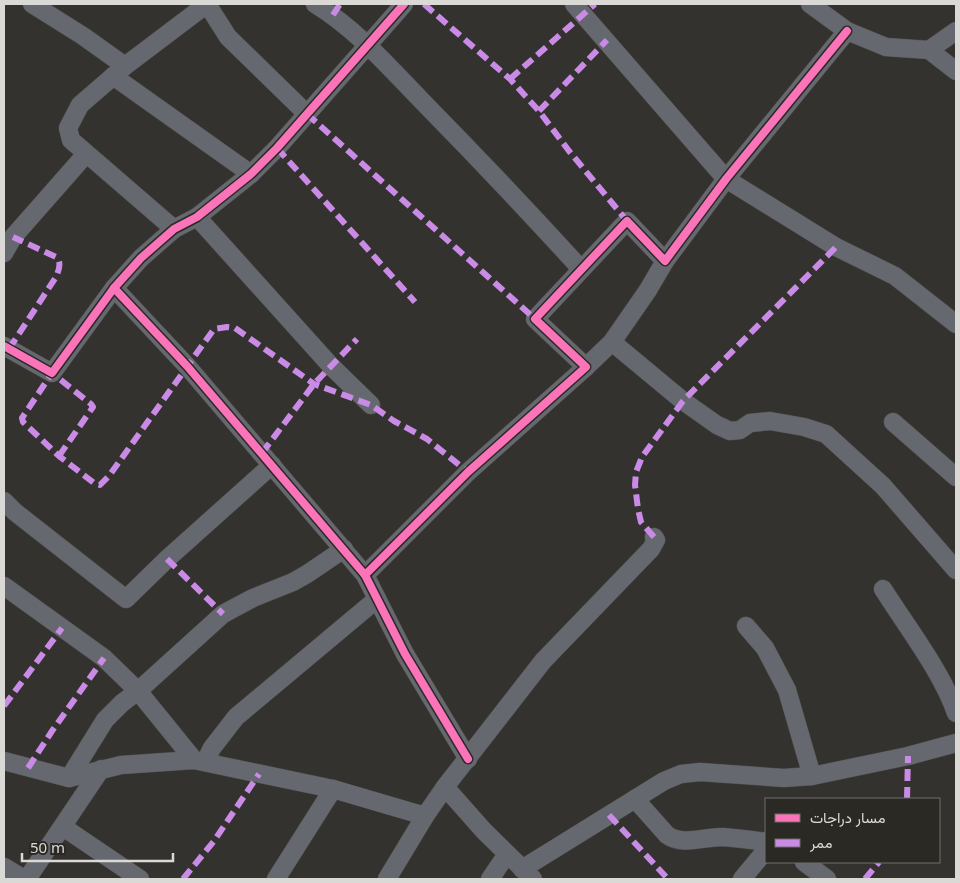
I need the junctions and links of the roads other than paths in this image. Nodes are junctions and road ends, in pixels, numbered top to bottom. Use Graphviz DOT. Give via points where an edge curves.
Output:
graph roads {
  1 [pos="32,4"];
  2 [pos="207,4"];
  3 [pos="315,4"];
  4 [pos="404,4"];
  5 [pos="574,4"];
  6 [pos="810,4"];
  7 [pos="847,31"];
  8 [pos="956,31"];
  9 [pos="367,45"];
  10 [pos="930,50"];
  11 [pos="119,71"];
  12 [pos="956,71"];
  13 [pos="306,114"];
  14 [pos="86,154"];
  15 [pos="250,174"];
  16 [pos="726,179"];
  17 [pos="197,217"];
  18 [pos="174,229"];
  19 [pos="9,234"];
  20 [pos="4,253"];
  21 [pos="665,260"];
  22 [pos="582,269"];
  23 [pos="114,288"];
  24 [pos="956,324"];
  25 [pos="612,342"];
  26 [pos="4,346"];
  27 [pos="586,367"];
  28 [pos="371,406"];
  29 [pos="893,422"];
  30 [pos="272,465"];
  31 [pos="956,477"];
  32 [pos="4,501"];
  33 [pos="654,537"];
  34 [pos="344,549"];
  35 [pos="956,570"];
  36 [pos="365,575"];
  37 [pos="4,586"];
  38 [pos="883,589"];
  39 [pos="377,599"];
  40 [pos="746,626"];
  41 [pos="138,691"];
  42 [pos="956,713"];
  43 [pos="956,743"];
  44 [pos="468,758"];
  45 [pos="200,761"];
  46 [pos="5,765"];
  47 [pos="101,769"];
  48 [pos="812,776"];
  49 [pos="69,778"];
  50 [pos="445,787"];
  51 [pos="333,789"];
  52 [pos="635,799"];
  53 [pos="425,816"];
  54 [pos="63,827"];
  55 [pos="765,842"];
  56 [pos="765,851"];
  57 [pos="508,854"];
  58 [pos="805,863"];
  59 [pos="4,867"];
  60 [pos="528,874"];
  61 [pos="26,879"];
  62 [pos="140,879"];
  63 [pos="276,879"];
  64 [pos="386,879"];
  65 [pos="490,879"];
  66 [pos="742,879"];
  67 [pos="827,879"];
  1 -- 11 [label="street" via="83,36"];
  2 -- 11 [label="street"];
  2 -- 13 [label="street" via="232,41"];
  3 -- 9 [label="street" via="333,14"];
  4 -- 9 [label="street"];
  5 -- 16 [label="street"];
  6 -- 7 [label="street"];
  7 -- 10 [label="street" via="886,47"];
  7 -- 16 [label="street"];
  8 -- 10 [label="street"];
  9 -- 13 [label="street"];
  9 -- 22 [label="street"];
  10 -- 12 [label="street"];
  11 -- 14 [label="street" via="80,105 69,124 71,140"];
  11 -- 15 [label="street"];
  13 -- 15 [label="street"];
  14 -- 18 [label="street"];
  14 -- 19 [label="street"];
  15 -- 17 [label="street"];
  16 -- 21 [label="street"];
  16 -- 24 [label="street" via="836,247 895,276"];
  17 -- 18 [label="street"];
  17 -- 28 [label="street"];
  18 -- 23 [label="street"];
  19 -- 20 [label="street"];
  21 -- 22 [label="street" via="627,221"];
  21 -- 25 [label="street"];
  22 -- 27 [label="street" via="535,319"];
  23 -- 26 [label="street" via="52,373"];
  23 -- 30 [label="street" via="187,366"];
  25 -- 27 [label="street"];
  25 -- 35 [label="street" via="683,401 730,431 740,430 750,423 770,421 826,434 883,486"];
  27 -- 36 [label="street" via="468,472"];
  29 -- 31 [label="street"];
  30 -- 32 [label="street" via="126,599"];
  30 -- 34 [label="street"];
  33 -- 44 [label="street" via="656,540 651,549 543,661"];
  34 -- 36 [label="street"];
  34 -- 41 [label="street" via="293,582 223,614"];
  36 -- 39 [label="street"];
  37 -- 41 [label="street" via="104,658"];
  38 -- 42 [label="street" via="950,696"];
  39 -- 44 [label="street" via="405,654"];
  39 -- 45 [label="street" via="236,717"];
  40 -- 48 [label="street" via="765,648 787,690"];
  41 -- 45 [label="street"];
  41 -- 49 [label="street" via="105,720"];
  43 -- 48 [label="street"];
  44 -- 50 [label="street"];
  45 -- 47 [label="street"];
  45 -- 51 [label="street"];
  46 -- 49 [label="street"];
  47 -- 49 [label="street"];
  47 -- 54 [label="street"];
  48 -- 52 [label="street" via="681,774"];
  50 -- 53 [label="street"];
  50 -- 57 [label="street"];
  51 -- 53 [label="street"];
  51 -- 63 [label="street"];
  52 -- 55 [label="street" via="673,840 720,837"];
  52 -- 60 [label="street"];
  53 -- 64 [label="street"];
  54 -- 61 [label="street"];
  54 -- 62 [label="street"];
  56 -- 66 [label="street"];
  57 -- 60 [label="street"];
  57 -- 65 [label="street"];
  58 -- 67 [label="street"];
  59 -- 61 [label="street"];
}
